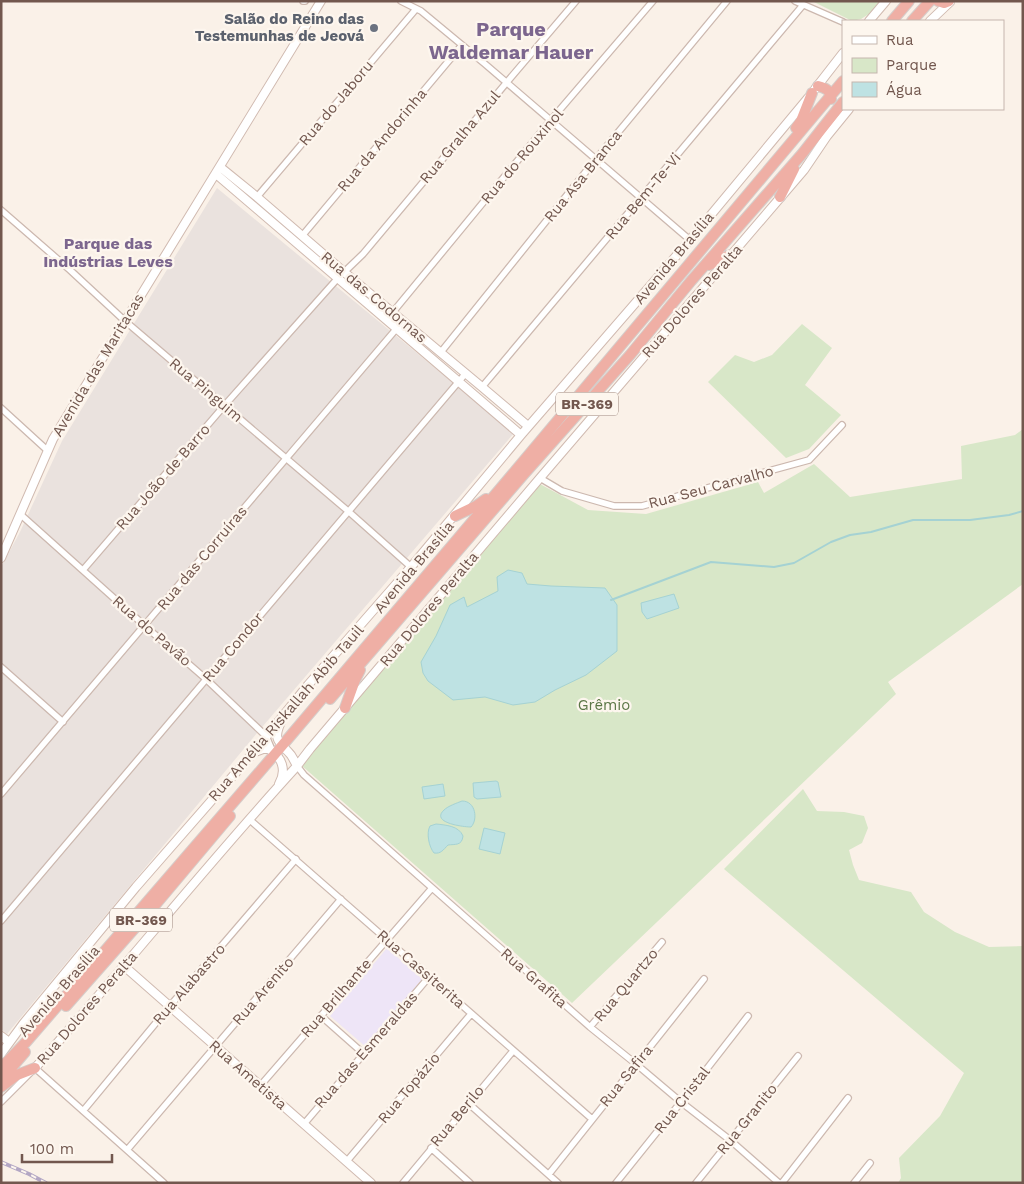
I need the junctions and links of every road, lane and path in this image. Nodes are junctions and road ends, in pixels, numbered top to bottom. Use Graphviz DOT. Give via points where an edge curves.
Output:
graph roads {
  1 [pos="321,1"];
  2 [pos="401,1"];
  3 [pos="576,1"];
  4 [pos="653,1"];
  5 [pos="727,1"];
  6 [pos="795,1"];
  7 [pos="886,1"];
  8 [pos="909,1"];
  9 [pos="930,1"];
  10 [pos="938,1"];
  11 [pos="949,1"];
  12 [pos="803,5"];
  13 [pos="416,9"];
  14 [pos="833,18"];
  15 [pos="870,20"];
  16 [pos="893,20"];
  17 [pos="913,20"];
  18 [pos="931,20"];
  19 [pos="842,22"];
  20 [pos="842,26"];
  21 [pos="462,45"];
  22 [pos="842,55"];
  23 [pos="842,73"];
  24 [pos="842,81"];
  25 [pos="507,82"];
  26 [pos="822,90"];
  27 [pos="842,103"];
  28 [pos="848,110"];
  29 [pos="551,120"];
  30 [pos="813,138"];
  31 [pos="802,154"];
  32 [pos="596,159"];
  33 [pos="218,171"];
  34 [pos="766,172"];
  35 [pos="257,197"];
  36 [pos="780,197"];
  37 [pos="641,198"];
  38 [pos="1,210"];
  39 [pos="288,224"];
  40 [pos="282,232"];
  41 [pos="302,236"];
  42 [pos="690,240"];
  43 [pos="731,255"];
  44 [pos="341,275"];
  45 [pos="691,281"];
  46 [pos="384,305"];
  47 [pos="393,312"];
  48 [pos="378,313"];
  49 [pos="125,321"];
  50 [pos="404,321"];
  51 [pos="397,328"];
  52 [pos="440,352"];
  53 [pos="466,373"];
  54 [pos="459,382"];
  55 [pos="482,386"];
  56 [pos="224,406"];
  57 [pos="1,408"];
  58 [pos="842,425"];
  59 [pos="528,426"];
  60 [pos="521,435"];
  61 [pos="47,450"];
  62 [pos="286,458"];
  63 [pos="511,476"];
  64 [pos="540,478"];
  65 [pos="348,511"];
  66 [pos="20,514"];
  67 [pos="454,516"];
  68 [pos="1,558"];
  69 [pos="411,567"];
  70 [pos="83,570"];
  71 [pos="145,626"];
  72 [pos="377,644"];
  73 [pos="1,667"];
  74 [pos="206,679"];
  75 [pos="345,708"];
  76 [pos="285,713"];
  77 [pos="63,722"];
  78 [pos="266,736"];
  79 [pos="310,749"];
  80 [pos="253,752"];
  81 [pos="281,752"];
  82 [pos="297,766"];
  83 [pos="275,790"];
  84 [pos="1,794"];
  85 [pos="250,820"];
  86 [pos="296,859"];
  87 [pos="432,888"];
  88 [pos="341,900"];
  89 [pos="1,921"];
  90 [pos="387,939"];
  91 [pos="662,942"];
  92 [pos="124,966"];
  93 [pos="429,977"];
  94 [pos="704,979"];
  95 [pos="169,1007"];
  96 [pos="471,1014"];
  97 [pos="321,1016"];
  98 [pos="748,1016"];
  99 [pos="590,1027"];
  100 [pos="1,1036"];
  101 [pos="9,1042"];
  102 [pos="215,1046"];
  103 [pos="513,1051"];
  104 [pos="1,1054"];
  105 [pos="364,1054"];
  106 [pos="798,1056"];
  107 [pos="636,1064"];
  108 [pos="1,1068"];
  109 [pos="35,1068"];
  110 [pos="1,1080"];
  111 [pos="260,1086"];
  112 [pos="1,1087"];
  113 [pos="848,1098"];
  114 [pos="1,1102"];
  115 [pos="681,1102"];
  116 [pos="468,1104"];
  117 [pos="83,1111"];
  118 [pos="592,1119"];
  119 [pos="304,1124"];
  120 [pos="730,1140"];
  121 [pos="430,1148"];
  122 [pos="127,1150"];
  123 [pos="347,1161"];
  124 [pos="870,1163"];
  125 [pos="548,1174"];
  126 [pos="164,1183"];
  127 [pos="371,1183"];
  128 [pos="402,1183"];
  129 [pos="470,1183"];
  130 [pos="558,1183"];
  131 [pos="616,1183"];
  132 [pos="696,1183"];
  133 [pos="780,1183"];
  134 [pos="854,1183"];
  1 -- 33 [label="street, Avenida das Maritacas"];
  2 -- 13 [label="street"];
  3 -- 25 [label="street, Rua Gralha Azul"];
  4 -- 29 [label="street, Rua do Rouxinol"];
  5 -- 32 [label="street, Rua Asa Branca"];
  6 -- 12 [label="street"];
  7 -- 15 [label="street"];
  8 -- 16 [label="highway"];
  9 -- 17 [label="highway"];
  10 -- 11 [label="highway"];
  11 -- 18 [label="street"];
  12 -- 14 [label="street"];
  12 -- 37 [label="street, Rua Bem-Te-Vi"];
  13 -- 21 [label="street"];
  13 -- 35 [label="street, Rua do Jaboru"];
  14 -- 19 [label="street"];
  14 -- 20 [label="street"];
  21 -- 25 [label="street"];
  21 -- 41 [label="street, Rua da Andorinha"];
  22 -- 26 [label="street, Rua Amélia Riskallah Abib Tauil"];
  23 -- 26 [label="highway"];
  24 -- 26 [label="highway, Avenida Brasília / BR-369"];
  25 -- 29 [label="street"];
  25 -- 44 [label="street, Rua Gralha Azul" via="363,254"];
  26 -- 30 [label="highway" via="831,103"];
  26 -- 34 [label="highway, Avenida Brasília / BR-369"];
  26 -- 34 [label="highway"];
  26 -- 42 [label="street, Rua Amélia Riskallah Abib Tauil"];
  27 -- 30 [label="highway, Avenida Brasília / BR-369"];
  28 -- 36 [label="street, Rua Dolores Peralta"];
  29 -- 32 [label="street"];
  29 -- 47 [label="street, Rua do Rouxinol"];
  30 -- 31 [label="highway, Avenida Brasília / BR-369"];
  31 -- 36 [label="highway"];
  31 -- 45 [label="highway, Avenida Brasília / BR-369"];
  32 -- 37 [label="street"];
  32 -- 52 [label="street, Rua Asa Branca"];
  33 -- 35 [label="street, Rua das Codornas"];
  33 -- 40 [label="street, Rua das Codornas"];
  33 -- 49 [label="street, Avenida das Maritacas"];
  34 -- 63 [label="highway, Avenida Brasília / BR-369"];
  35 -- 39 [label="street, Rua das Codornas"];
  36 -- 43 [label="street, Rua Dolores Peralta"];
  37 -- 42 [label="street"];
  37 -- 55 [label="street, Rua Bem-Te-Vi"];
  38 -- 49 [label="street, Rua Pinguim"];
  39 -- 40 [label="street"];
  39 -- 41 [label="street, Rua das Codornas"];
  40 -- 44 [label="street, Rua das Codornas"];
  41 -- 44 [label="street, Rua das Codornas"];
  42 -- 59 [label="street, Rua Amélia Riskallah Abib Tauil"];
  43 -- 45 [label="highway" via="712,263"];
  43 -- 64 [label="street, Rua Dolores Peralta"];
  44 -- 46 [label="street, Rua das Codornas"];
  44 -- 48 [label="street, Rua das Codornas"];
  44 -- 56 [label="street, Rua João de Barro"];
  45 -- 72 [label="highway, Avenida Brasília / BR-369"];
  46 -- 47 [label="street, Rua das Codornas"];
  46 -- 48 [label="street"];
  47 -- 50 [label="street, Rua das Codornas"];
  48 -- 51 [label="street, Rua das Codornas"];
  49 -- 56 [label="street, Rua Pinguim"];
  49 -- 61 [label="street, Avenida das Maritacas"];
  50 -- 51 [label="street, Rua das Corruíras"];
  50 -- 52 [label="street, Rua das Codornas"];
  51 -- 54 [label="street, Rua das Codornas"];
  51 -- 62 [label="street, Rua das Corruíras"];
  52 -- 53 [label="street, Rua das Codornas"];
  53 -- 54 [label="street, Rua Condor"];
  53 -- 55 [label="street, Rua das Codornas"];
  54 -- 60 [label="street, Rua das Codornas"];
  54 -- 65 [label="street, Rua Condor"];
  55 -- 59 [label="street, Rua das Codornas"];
  56 -- 62 [label="street, Rua Pinguim"];
  56 -- 70 [label="street, Rua João de Barro"];
  57 -- 61 [label="street"];
  58 -- 64 [label="street, Rua Seu Carvalho" via="810,460 642,506 614,506 562,491"];
  59 -- 60 [label="street, Rua Amélia Riskallah Abib Tauil"];
  60 -- 67 [label="street, Rua Amélia Riskallah Abib Tauil"];
  61 -- 66 [label="street, Avenida das Maritacas"];
  62 -- 65 [label="street, Rua Pinguim"];
  62 -- 71 [label="street, Rua das Corruíras"];
  63 -- 67 [label="highway" via="476,506"];
  63 -- 81 [label="highway, Avenida Brasília / BR-369"];
  64 -- 75 [label="street, Rua Dolores Peralta"];
  65 -- 69 [label="street, Rua Pinguim"];
  65 -- 74 [label="street, Rua Condor"];
  66 -- 68 [label="street, Avenida das Maritacas"];
  66 -- 70 [label="street, Rua do Pavão"];
  67 -- 69 [label="street, Rua Amélia Riskallah Abib Tauil"];
  69 -- 76 [label="street, Rua Amélia Riskallah Abib Tauil"];
  70 -- 71 [label="street, Rua do Pavão"];
  71 -- 74 [label="street, Rua do Pavão"];
  71 -- 77 [label="street, Rua das Corruíras"];
  72 -- 75 [label="highway" via="355,680"];
  72 -- 81 [label="highway, Avenida Brasília / BR-369"];
  73 -- 77 [label="street"];
  74 -- 78 [label="street, Rua do Pavão"];
  74 -- 89 [label="street, Rua Condor"];
  75 -- 79 [label="street, Rua Dolores Peralta"];
  76 -- 78 [label="street, Rua Amélia Riskallah Abib Tauil"];
  76 -- 81 [label="street" via="277,732"];
  77 -- 84 [label="street, Rua das Corruíras"];
  78 -- 80 [label="street, Rua Amélia Riskallah Abib Tauil"];
  78 -- 81 [label="street, Rua do Pavão"];
  79 -- 81 [label="street" via="298,755"];
  79 -- 82 [label="street, Rua Dolores Peralta"];
  80 -- 81 [label="street" via="266,748"];
  80 -- 101 [label="street, Rua Amélia Riskallah Abib Tauil" via="136,887"];
  81 -- 82 [label="street"];
  81 -- 83 [label="street" via="284,770"];
  81 -- 108 [label="highway, Avenida Brasília / BR-369"];
  81 -- 110 [label="highway, Avenida Brasília / BR-369" via="150,911"];
  82 -- 83 [label="street, Rua Dolores Peralta"];
  82 -- 87 [label="street, Rua Grafita"];
  83 -- 85 [label="street, Rua Dolores Peralta"];
  85 -- 86 [label="street, Rua Cassiterita"];
  85 -- 92 [label="street, Rua Dolores Peralta"];
  86 -- 88 [label="street, Rua Cassiterita"];
  86 -- 95 [label="street, Rua Alabastro"];
  87 -- 90 [label="street, Rua Brilhante"];
  87 -- 99 [label="street, Rua Grafita"];
  88 -- 90 [label="street, Rua Cassiterita"];
  88 -- 102 [label="street, Rua Arenito"];
  90 -- 93 [label="street, Rua Cassiterita"];
  90 -- 97 [label="street, Rua Brilhante"];
  91 -- 99 [label="street, Rua Quartzo"];
  92 -- 95 [label="street, Rua Ametista"];
  92 -- 109 [label="street, Rua Dolores Peralta"];
  93 -- 96 [label="street, Rua Cassiterita"];
  93 -- 105 [label="street, Rua das Esmeraldas"];
  94 -- 107 [label="street, Rua Safira"];
  95 -- 102 [label="street, Rua Ametista"];
  95 -- 117 [label="street, Rua Alabastro"];
  96 -- 103 [label="street, Rua Cassiterita"];
  96 -- 123 [label="street, Rua Topázio"];
  97 -- 105 [label="street"];
  97 -- 111 [label="street, Rua Brilhante"];
  98 -- 115 [label="street, Rua Cristal"];
  99 -- 107 [label="street, Rua Grafita"];
  100 -- 101 [label="street"];
  101 -- 104 [label="street, Rua Amélia Riskallah Abib Tauil"];
  102 -- 111 [label="street, Rua Ametista"];
  102 -- 122 [label="street, Rua Arenito"];
  103 -- 116 [label="street, Rua Berilo"];
  103 -- 118 [label="street, Rua Cassiterita"];
  105 -- 119 [label="street, Rua das Esmeraldas"];
  106 -- 120 [label="street, Rua Granito"];
  107 -- 115 [label="street, Rua Grafita"];
  107 -- 118 [label="street, Rua Safira"];
  109 -- 112 [label="highway" via="17,1075"];
  109 -- 114 [label="street, Rua Dolores Peralta"];
  109 -- 117 [label="street"];
  111 -- 119 [label="street, Rua Ametista"];
  113 -- 133 [label="street"];
  115 -- 120 [label="street, Rua Grafita"];
  115 -- 131 [label="street, Rua Cristal"];
  116 -- 121 [label="street, Rua Berilo"];
  116 -- 125 [label="street"];
  117 -- 122 [label="street"];
  118 -- 125 [label="street, Rua Safira"];
  119 -- 123 [label="street, Rua Ametista"];
  120 -- 132 [label="street, Rua Granito"];
  120 -- 133 [label="street, Rua Grafita"];
  121 -- 128 [label="street, Rua Berilo"];
  121 -- 129 [label="street"];
  122 -- 126 [label="street"];
  123 -- 127 [label="street, Rua Ametista"];
  124 -- 134 [label="street"];
  125 -- 130 [label="street"];
}
